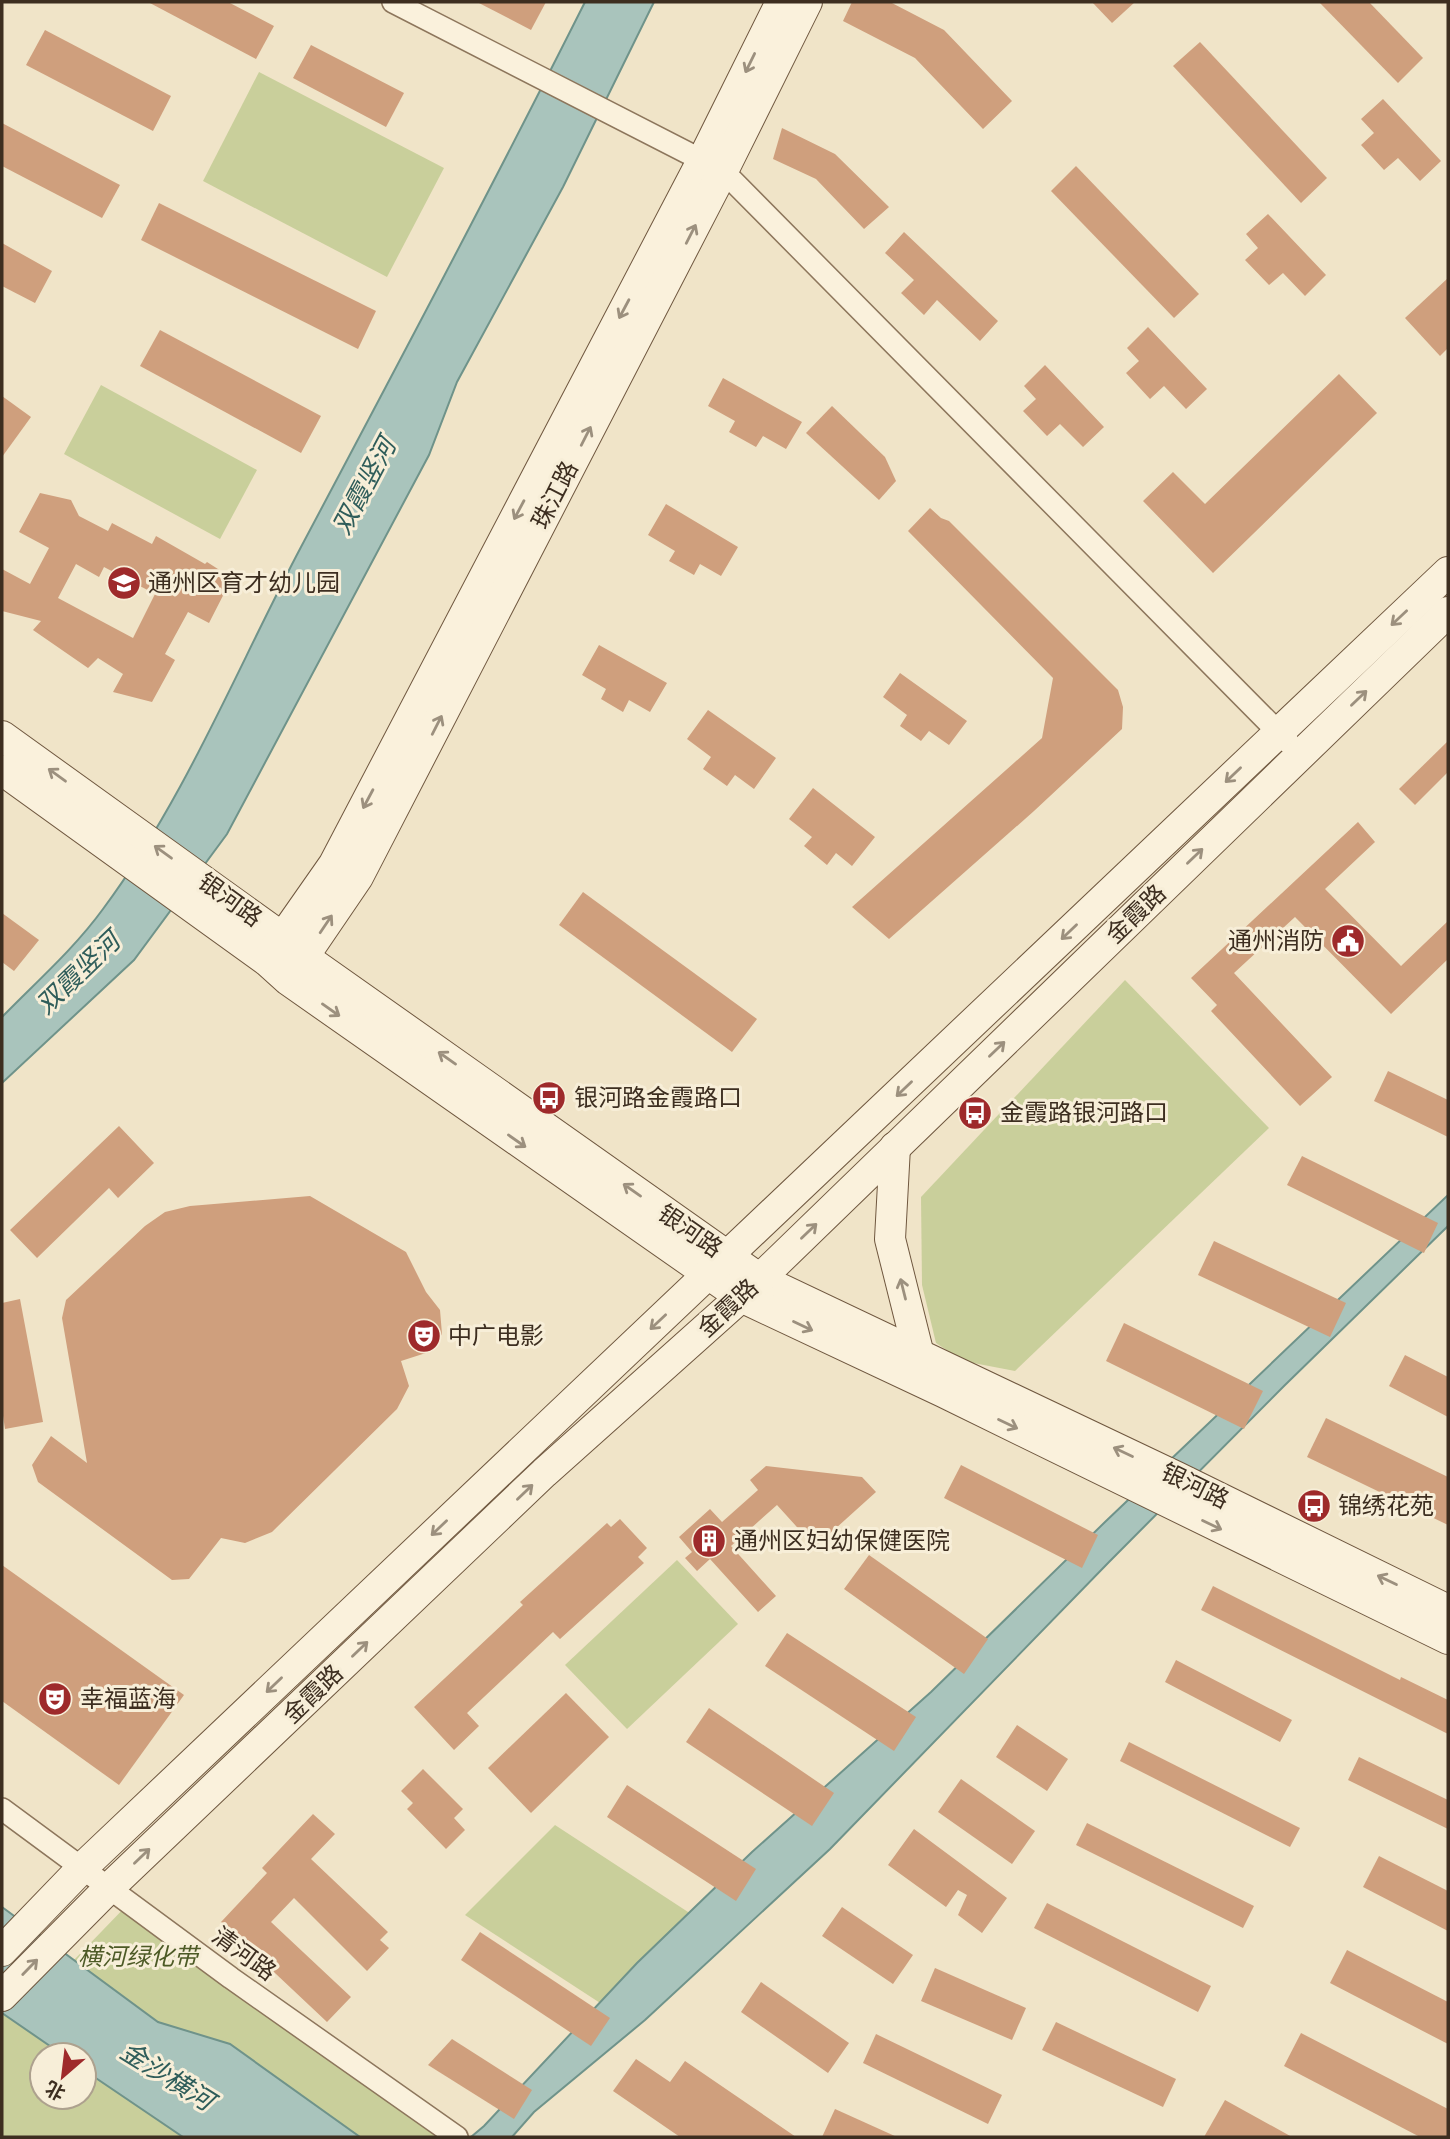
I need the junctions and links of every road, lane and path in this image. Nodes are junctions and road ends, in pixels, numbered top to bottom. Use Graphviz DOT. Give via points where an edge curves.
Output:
graph roads {
  1 [pos="393,2"];
  2 [pos="781,2"];
  3 [pos="807,2"];
  4 [pos="712,166"];
  5 [pos="1448,572"];
  6 [pos="1448,612"];
  7 [pos="1279,732"];
  8 [pos="2,736"];
  9 [pos="1300,754"];
  10 [pos="2,770"];
  11 [pos="105,827"];
  12 [pos="286,959"];
  13 [pos="895,1147"];
  14 [pos="718,1266"];
  15 [pos="750,1288"];
  16 [pos="919,1355"];
  17 [pos="1444,1617"];
  18 [pos="2,1809"];
  19 [pos="83,1867"];
  20 [pos="110,1887"];
  21 [pos="2,1951"];
  22 [pos="2,1996"];
  23 [pos="457,2137"];
  1 -- 4 [label="street"];
  2 -- 4 [label="main road, 珠江路, one-way"];
  3 -- 4 [label="main road, 珠江路"];
  4 -- 7 [label="street"];
  4 -- 12 [label="main road, 珠江路" via="358,877"];
  5 -- 7 [label="main road, 金霞路, one-way"];
  9 -- 6 [label="main road, 金霞路, one-way"];
  7 -- 9 [label="street"];
  7 -- 14 [label="main road, 金霞路, one-way"];
  11 -- 8 [label="main road, 银河路, one-way"];
  13 -- 9 [label="main road, 金霞路, one-way"];
  10 -- 11 [label="main road, 银河路"];
  11 -- 12 [label="main road, 银河路"];
  12 -- 14 [label="main road, 银河路"];
  15 -- 13 [label="main road, 金霞路, one-way"];
  16 -- 13 [label="main road, one-way" via="890,1239"];
  14 -- 15 [label="main road, 银河路"];
  14 -- 19 [label="main road, 金霞路, one-way"];
  15 -- 16 [label="main road, 银河路"];
  15 -- 17 [label="main road, 银河路, one-way" via="943,1392"];
  20 -- 15 [label="main road, 金霞路, one-way" via="544,1473"];
  17 -- 16 [label="main road, 银河路, one-way" via="1177,1477"];
  18 -- 19 [label="street, 清河路"];
  19 -- 20 [label="street, 清河路"];
  19 -- 21 [label="main road, 金霞路"];
  22 -- 20 [label="main road, 金霞路, one-way"];
  20 -- 23 [label="street, 清河路"];
}
